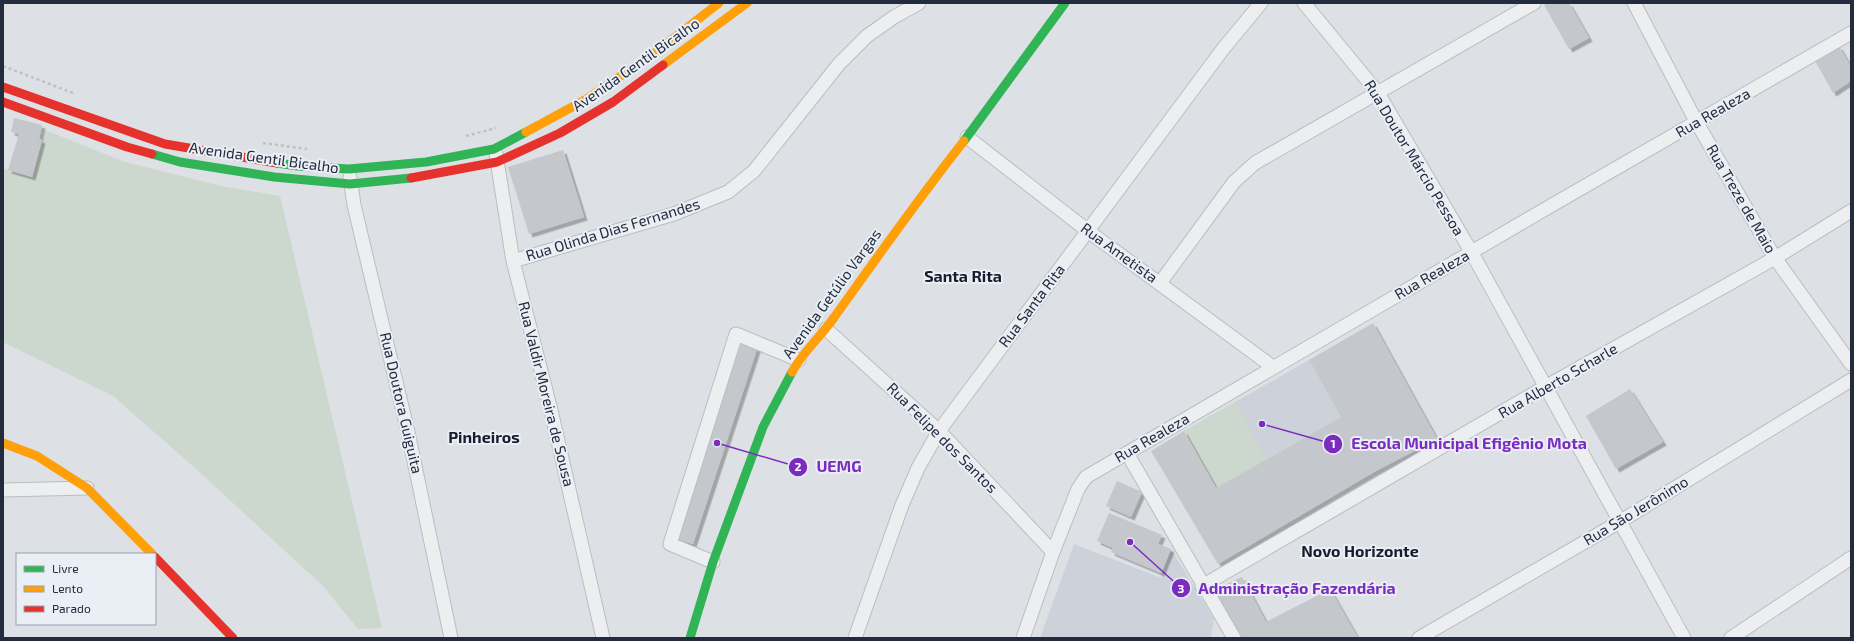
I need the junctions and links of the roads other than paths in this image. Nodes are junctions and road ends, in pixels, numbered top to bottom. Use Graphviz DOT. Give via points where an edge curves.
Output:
graph roads {
  1 [pos="719,3"];
  2 [pos="747,3"];
  3 [pos="919,3"];
  4 [pos="1065,3"];
  5 [pos="1261,3"];
  6 [pos="1304,3"];
  7 [pos="1534,3"];
  8 [pos="1634,3"];
  9 [pos="1851,33"];
  10 [pos="3,87"];
  11 [pos="1378,93"];
  12 [pos="3,102"];
  13 [pos="1697,123"];
  14 [pos="967,137"];
  15 [pos="494,149"];
  16 [pos="497,162"];
  17 [pos="349,169"];
  18 [pos="350,184"];
  19 [pos="1851,211"];
  20 [pos="1088,230"];
  21 [pos="1472,253"];
  22 [pos="1774,258"];
  23 [pos="513,261"];
  24 [pos="1160,283"];
  25 [pos="826,328"];
  26 [pos="799,360"];
  27 [pos="1851,364"];
  28 [pos="1273,367"];
  29 [pos="1851,380"];
  30 [pos="1545,387"];
  31 [pos="939,431"];
  32 [pos="3,443"];
  33 [pos="1127,453"];
  34 [pos="87,488"];
  35 [pos="3,490"];
  36 [pos="1621,521"];
  37 [pos="1053,552"];
  38 [pos="151,553"];
  39 [pos="156,558"];
  40 [pos="1851,558"];
  41 [pos="713,562"];
  42 [pos="1202,586"];
  43 [pos="233,638"];
  44 [pos="451,638"];
  45 [pos="603,638"];
  46 [pos="690,638"];
  47 [pos="855,638"];
  48 [pos="1023,638"];
  49 [pos="1234,638"];
  50 [pos="1419,638"];
  51 [pos="1684,638"];
  52 [pos="1731,638"];
  1 -- 15 [label="main road, Avenida Gentil Bicalho" via="652,54 585,100"];
  2 -- 16 [label="main road, Avenida Gentil Bicalho" via="613,102 560,133"];
  3 -- 23 [label="street, Rua Olinda Dias Fernandes" via="867,36 839,64 754,171 728,192 674,214"];
  4 -- 14 [label="main road, Avenida Getúlio Vargas"];
  5 -- 20 [label="street, Rua Santa Rita" via="1223,49"];
  6 -- 11 [label="street, Rua Doutor Márcio Pessoa"];
  7 -- 11 [label="street"];
  8 -- 13 [label="street, Rua Treze de Maio"];
  9 -- 13 [label="street, Rua Realeza"];
  10 -- 17 [label="main road, Avenida Gentil Bicalho" via="165,144 298,166"];
  11 -- 21 [label="street, Rua Doutor Márcio Pessoa"];
  11 -- 24 [label="street" via="1255,163 1234,182"];
  12 -- 18 [label="main road, Avenida Gentil Bicalho" via="126,147 180,162 274,177"];
  13 -- 21 [label="street, Rua Realeza"];
  13 -- 22 [label="street, Rua Treze de Maio"];
  14 -- 20 [label="street, Rua Ametista"];
  14 -- 25 [label="main road, Avenida Getúlio Vargas" via="912,207"];
  15 -- 16 [label="street, Rua Valdir Moreira de Sousa"];
  15 -- 17 [label="main road, Avenida Gentil Bicalho" via="426,162"];
  16 -- 18 [label="main road, Avenida Gentil Bicalho" via="426,176"];
  16 -- 23 [label="street, Rua Valdir Moreira de Sousa"];
  17 -- 18 [label="street, Rua Doutora Guiguita"];
  18 -- 44 [label="street, Rua Doutora Guiguita" via="408,432"];
  19 -- 22 [label="street, Rua Alberto Scharle"];
  20 -- 24 [label="street, Rua Ametista"];
  20 -- 31 [label="street, Rua Santa Rita"];
  21 -- 28 [label="street, Rua Realeza"];
  21 -- 30 [label="street, Rua Doutor Márcio Pessoa"];
  22 -- 27 [label="street, Rua Treze de Maio"];
  22 -- 30 [label="street, Rua Alberto Scharle"];
  23 -- 45 [label="street, Rua Valdir Moreira de Sousa" via="550,406"];
  24 -- 28 [label="street, Rua Ametista"];
  25 -- 26 [label="main road, Avenida Getúlio Vargas"];
  25 -- 31 [label="street, Rua Felipe dos Santos"];
  26 -- 41 [label="main road, Avenida Getúlio Vargas" via="764,427"];
  26 -- 41 [label="street" via="736,334 670,544"];
  28 -- 33 [label="street, Rua Realeza"];
  29 -- 36 [label="street, Rua São Jerônimo"];
  30 -- 36 [label="street, Rua Doutor Márcio Pessoa"];
  30 -- 42 [label="street, Rua Alberto Scharle"];
  31 -- 37 [label="street, Rua Felipe dos Santos"];
  31 -- 47 [label="street, Rua Santa Rita" via="918,468 902,505"];
  32 -- 34 [label="main road" via="37,456"];
  33 -- 37 [label="street, Rua Realeza" via="1086,477 1078,489"];
  33 -- 42 [label="street"];
  34 -- 35 [label="street"];
  34 -- 38 [label="main road"];
  36 -- 50 [label="street, Rua São Jerônimo"];
  36 -- 51 [label="street, Rua Doutor Márcio Pessoa"];
  37 -- 48 [label="street, Rua Realeza"];
  39 -- 43 [label="main road"];
  40 -- 52 [label="street"];
  41 -- 46 [label="main road, Avenida Getúlio Vargas"];
  42 -- 49 [label="street"];
}
